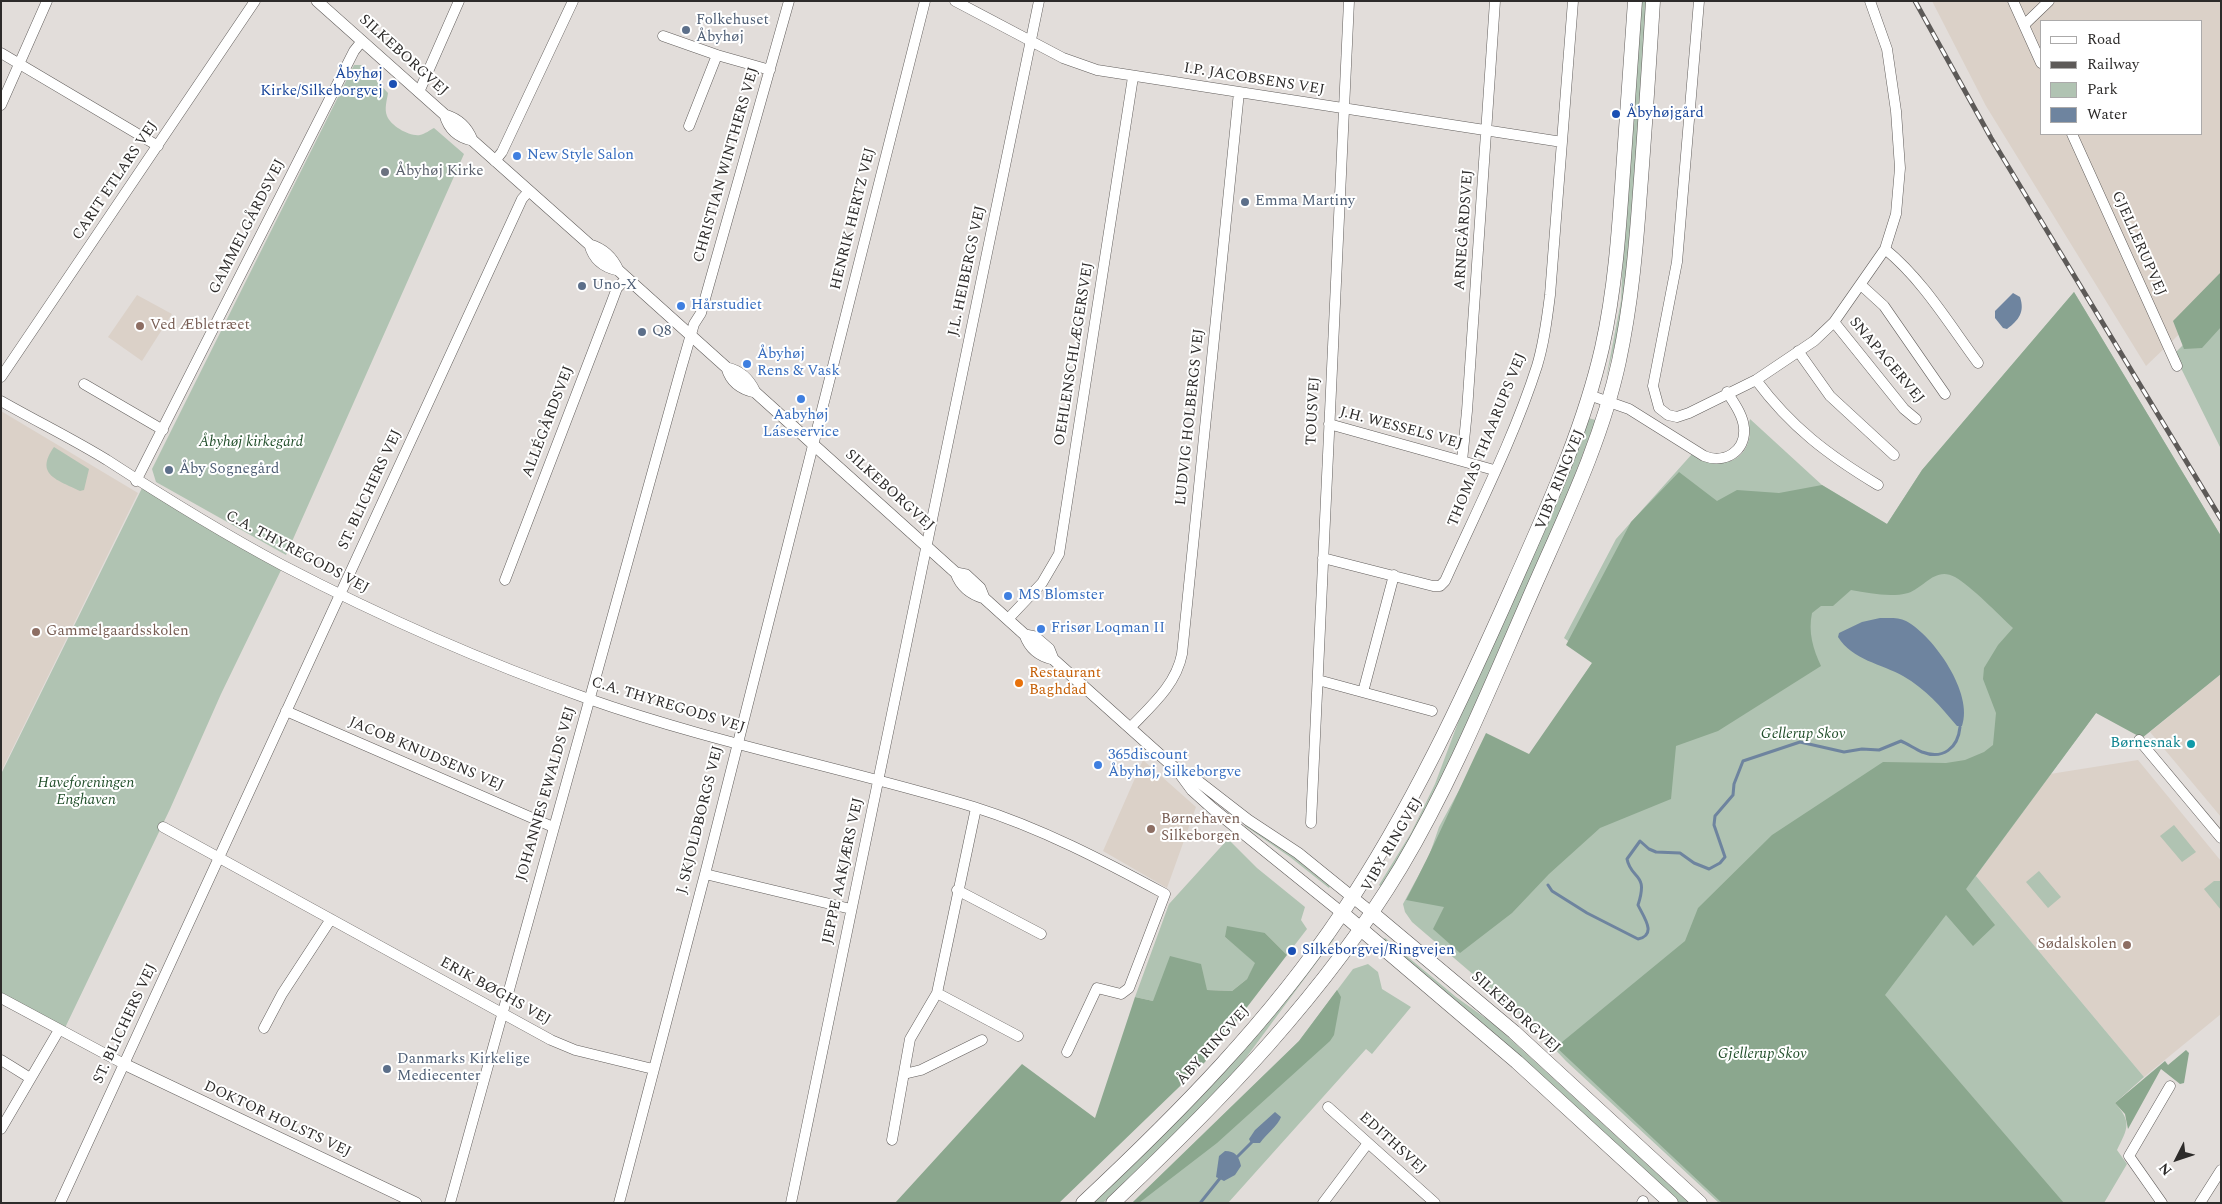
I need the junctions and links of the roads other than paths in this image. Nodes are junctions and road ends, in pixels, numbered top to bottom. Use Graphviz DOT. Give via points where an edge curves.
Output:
graph roads {
  1 [pos="47,1"];
  2 [pos="255,1"];
  3 [pos="317,1"];
  4 [pos="459,1"];
  5 [pos="573,1"];
  6 [pos="789,1"];
  7 [pos="925,1"];
  8 [pos="955,1"];
  9 [pos="1039,1"];
  10 [pos="1349,1"];
  11 [pos="1495,1"];
  12 [pos="1573,1"];
  13 [pos="1635,1"];
  14 [pos="1654,1"];
  15 [pos="1700,1"];
  16 [pos="1870,1"];
  17 [pos="2013,1"];
  18 [pos="2049,1"];
  19 [pos="2024,25"];
  20 [pos="663,36"];
  21 [pos="362,41"];
  22 [pos="1031,42"];
  23 [pos="1,53"];
  24 [pos="717,56"];
  25 [pos="2040,61"];
  26 [pos="20,63"];
  27 [pos="770,70"];
  28 [pos="1133,77"];
  29 [pos="418,92"];
  30 [pos="1239,92"];
  31 [pos="1,105"];
  32 [pos="1344,109"];
  33 [pos="689,126"];
  34 [pos="1486,130"];
  35 [pos="2072,135"];
  36 [pos="1562,142"];
  37 [pos="158,146"];
  38 [pos="495,161"];
  39 [pos="529,191"];
  40 [pos="1885,249"];
  41 [pos="622,274"];
  42 [pos="1861,285"];
  43 [pos="1834,322"];
  44 [pos="691,335"];
  45 [pos="1798,351"];
  46 [pos="1978,363"];
  47 [pos="2178,366"];
  48 [pos="1,377"];
  49 [pos="1756,380"];
  50 [pos="84,384"];
  51 [pos="1727,392"];
  52 [pos="1944,394"];
  53 [pos="1589,396"];
  54 [pos="1,400"];
  55 [pos="1608,401"];
  56 [pos="1916,419"];
  57 [pos="1329,424"];
  58 [pos="163,430"];
  59 [pos="813,445"];
  60 [pos="1894,455"];
  61 [pos="1462,461"];
  62 [pos="1494,470"];
  63 [pos="136,481"];
  64 [pos="1878,485"];
  65 [pos="927,546"];
  66 [pos="1323,558"];
  67 [pos="1394,575"];
  68 [pos="505,580"];
  69 [pos="340,594"];
  70 [pos="1008,619"];
  71 [pos="1318,680"];
  72 [pos="1363,692"];
  73 [pos="589,699"];
  74 [pos="286,711"];
  75 [pos="1432,711"];
  76 [pos="1130,728"];
  77 [pos="2139,740"];
  78 [pos="736,743"];
  79 [pos="1178,771"];
  80 [pos="878,781"];
  81 [pos="976,808"];
  82 [pos="1311,823"];
  83 [pos="554,826"];
  84 [pos="163,827"];
  85 [pos="2221,838"];
  86 [pos="219,858"];
  87 [pos="705,874"];
  88 [pos="957,890"];
  89 [pos="1353,897"];
  90 [pos="851,909"];
  91 [pos="1342,913"];
  92 [pos="1372,913"];
  93 [pos="331,919"];
  94 [pos="1361,929"];
  95 [pos="1041,934"];
  96 [pos="937,993"];
  97 [pos="1,998"];
  98 [pos="502,1011"];
  99 [pos="264,1028"];
  100 [pos="59,1030"];
  101 [pos="1018,1036"];
  102 [pos="982,1040"];
  103 [pos="1067,1052"];
  104 [pos="1,1060"];
  105 [pos="124,1064"];
  106 [pos="652,1069"];
  107 [pos="904,1074"];
  108 [pos="30,1078"];
  109 [pos="2170,1086"];
  110 [pos="1328,1107"];
  111 [pos="1,1129"];
  112 [pos="892,1140"];
  113 [pos="1368,1142"];
  114 [pos="2221,1170"];
  115 [pos="60,1203"];
  116 [pos="416,1203"];
  117 [pos="450,1203"];
  118 [pos="619,1203"];
  119 [pos="790,1203"];
  120 [pos="1083,1203"];
  121 [pos="1113,1203"];
  122 [pos="1323,1203"];
  123 [pos="1435,1203"];
  124 [pos="1671,1203"];
  125 [pos="1700,1203"];
  126 [pos="2162,1203"];
  127 [pos="2200,1203"];
  1 -- 26 [label="street"];
  2 -- 37 [label="street, CARIT ETLARS VEJ"];
  3 -- 21 [label="street, SILKEBORGVEJ"];
  4 -- 29 [label="street"];
  5 -- 38 [label="street"];
  6 -- 27 [label="street, CHRISTIAN WINTHERS VEJ"];
  7 -- 59 [label="street, HENRIK HERTZ VEJ"];
  8 -- 22 [label="street, I.P. JACOBSENS VEJ"];
  9 -- 22 [label="street, J.L. HEIBERGS VEJ"];
  10 -- 32 [label="street, TOUSVEJ"];
  11 -- 34 [label="street, ARNEGÅRDSVEJ"];
  12 -- 36 [label="street, THOMAS THAARUPS VEJ"];
  13 -- 53 [label="main road, VIBY RINGVEJ" via="1615,267 1605,331"];
  14 -- 55 [label="main road, VIBY RINGVEJ" via="1635,260 1624,335"];
  15 -- 51 [label="street" via="1677,262 1653,386 1659,408 1668,415 1677,416"];
  16 -- 40 [label="street" via="1887,49 1900,168 1896,214"];
  17 -- 19 [label="street"];
  18 -- 19 [label="street"];
  19 -- 25 [label="street"];
  20 -- 24 [label="street"];
  21 -- 29 [label="street, SILKEBORGVEJ"];
  21 -- 58 [label="street, GAMMELGÅRDSVEJ" via="354,51"];
  22 -- 28 [label="street, I.P. JACOBSENS VEJ" via="1097,70"];
  22 -- 65 [label="street, J.L. HEIBERGS VEJ"];
  23 -- 26 [label="street"];
  24 -- 27 [label="street"];
  24 -- 33 [label="street"];
  26 -- 31 [label="street"];
  26 -- 37 [label="street"];
  27 -- 44 [label="street, CHRISTIAN WINTHERS VEJ" via="701,313"];
  28 -- 30 [label="street, I.P. JACOBSENS VEJ"];
  28 -- 70 [label="street, OEHLENSCHLÆGERSVEJ" via="1059,554 1042,583"];
  29 -- 38 [label="street, SILKEBORGVEJ" via="445,115 448,125 461,138 472,140"];
  30 -- 32 [label="street, I.P. JACOBSENS VEJ"];
  30 -- 76 [label="street, LUDVIG HOLBERGS VEJ" via="1182,654 1169,685"];
  32 -- 34 [label="street, I.P. JACOBSENS VEJ"];
  32 -- 57 [label="street, TOUSVEJ"];
  34 -- 36 [label="street, I.P. JACOBSENS VEJ"];
  34 -- 61 [label="street, ARNEGÅRDSVEJ"];
  35 -- 47 [label="street, GJELLERUPVEJ"];
  36 -- 62 [label="street, THOMAS THAARUPS VEJ" via="1545,334 1528,390"];
  37 -- 48 [label="street, CARIT ETLARS VEJ"];
  38 -- 39 [label="street, SILKEBORGVEJ"];
  39 -- 41 [label="street, SILKEBORGVEJ" via="590,245 593,255 607,268"];
  39 -- 69 [label="street, ST. BLICHERS VEJ" via="522,200"];
  40 -- 42 [label="street"];
  40 -- 46 [label="street" via="1904,264"];
  41 -- 44 [label="street, SILKEBORGVEJ"];
  41 -- 68 [label="street, ALLÉGÅRDSVEJ"];
  42 -- 43 [label="street"];
  42 -- 52 [label="street, SNAPAGERVEJ" via="1884,306"];
  43 -- 45 [label="street"];
  43 -- 56 [label="street, SNAPAGERVEJ" via="1904,410"];
  44 -- 59 [label="street, SILKEBORGVEJ" via="727,368 730,377 744,390 755,392"];
  44 -- 73 [label="street, JOHANNES EWALDS VEJ"];
  45 -- 49 [label="street"];
  45 -- 60 [label="street" via="1830,396"];
  49 -- 51 [label="street"];
  49 -- 64 [label="street" via="1774,404 1813,442"];
  50 -- 58 [label="street"];
  51 -- 55 [label="street" via="1742,417 1744,438 1732,455 1718,460 1704,456 1630,409"];
  53 -- 55 [label="street"];
  53 -- 89 [label="main road, VIBY RINGVEJ" via="1549,502 1457,710 1412,798"];
  54 -- 63 [label="street, C.A. THYREGODS VEJ" via="106,460"];
  55 -- 92 [label="main road, VIBY RINGVEJ" via="1564,518 1460,754 1402,866"];
  57 -- 61 [label="street, J.H. WESSELS VEJ"];
  57 -- 66 [label="street, TOUSVEJ"];
  58 -- 63 [label="street, GAMMELGÅRDSVEJ"];
  59 -- 65 [label="street, SILKEBORGVEJ"];
  59 -- 78 [label="street, J. SKJOLDBORGS VEJ"];
  61 -- 62 [label="street, J.H. WESSELS VEJ"];
  62 -- 67 [label="street, THOMAS THAARUPS VEJ" via="1442,584 1433,586"];
  63 -- 69 [label="street, C.A. THYREGODS VEJ" via="280,564"];
  65 -- 70 [label="street, SILKEBORGVEJ" via="956,573 959,583 973,595 984,598"];
  65 -- 80 [label="street, JEPPE AAKJÆRS VEJ"];
  66 -- 67 [label="street, THOMAS THAARUPS VEJ"];
  66 -- 71 [label="street, TOUSVEJ"];
  67 -- 72 [label="street"];
  69 -- 73 [label="street, C.A. THYREGODS VEJ" via="470,652"];
  69 -- 74 [label="street, ST. BLICHERS VEJ"];
  70 -- 76 [label="street, SILKEBORGVEJ" via="1025,635 1035,637 1049,649 1053,659"];
  71 -- 72 [label="street"];
  71 -- 82 [label="street, TOUSVEJ"];
  72 -- 75 [label="street"];
  73 -- 78 [label="street, C.A. THYREGODS VEJ"];
  73 -- 83 [label="street, JOHANNES EWALDS VEJ"];
  74 -- 83 [label="street, JACOB KNUDSENS VEJ"];
  74 -- 86 [label="street, ST. BLICHERS VEJ"];
  76 -- 79 [label="street, SILKEBORGVEJ"];
  77 -- 85 [label="street"];
  78 -- 80 [label="street, C.A. THYREGODS VEJ"];
  78 -- 87 [label="street, J. SKJOLDBORGS VEJ"];
  79 -- 89 [label="street, SILKEBORGVEJ" via="1199,782 1298,853"];
  79 -- 91 [label="street, SILKEBORGVEJ" via="1192,790 1212,808"];
  80 -- 81 [label="street, C.A. THYREGODS VEJ"];
  80 -- 90 [label="street, JEPPE AAKJÆRS VEJ"];
  81 -- 88 [label="street"];
  81 -- 103 [label="street, C.A. THYREGODS VEJ" via="1041,832 1165,894 1129,988 1121,994 1097,988"];
  83 -- 98 [label="street, JOHANNES EWALDS VEJ"];
  84 -- 86 [label="street"];
  86 -- 93 [label="street, ERIK BØGHS VEJ"];
  86 -- 105 [label="street, ST. BLICHERS VEJ"];
  87 -- 90 [label="street"];
  87 -- 106 [label="street, J. SKJOLDBORGS VEJ"];
  88 -- 95 [label="street"];
  88 -- 96 [label="street"];
  89 -- 91 [label="main road, ÅBY RINGVEJ"];
  89 -- 92 [label="street, SILKEBORGVEJ"];
  90 -- 119 [label="street, JEPPE AAKJÆRS VEJ"];
  91 -- 94 [label="main road, SILKEBORGVEJ"];
  91 -- 120 [label="main road, ÅBY RINGVEJ" via="1303,968 1223,1063"];
  92 -- 94 [label="main road, VIBY RINGVEJ"];
  92 -- 125 [label="main road, SILKEBORGVEJ" via="1514,1032"];
  93 -- 98 [label="street, ERIK BØGHS VEJ"];
  93 -- 99 [label="street"];
  94 -- 121 [label="main road" via="1281,1032 1232,1086"];
  94 -- 124 [label="main road, SILKEBORGVEJ" via="1517,1062"];
  96 -- 101 [label="street"];
  96 -- 107 [label="street" via="910,1039"];
  97 -- 100 [label="street"];
  98 -- 106 [label="street, ERIK BØGHS VEJ" via="563,1046"];
  98 -- 117 [label="street, JOHANNES EWALDS VEJ"];
  100 -- 105 [label="street"];
  100 -- 108 [label="street"];
  102 -- 107 [label="street" via="921,1070"];
  104 -- 108 [label="street"];
  105 -- 115 [label="street, ST. BLICHERS VEJ"];
  105 -- 116 [label="street, DOKTOR HOLSTS VEJ"];
  106 -- 118 [label="street, J. SKJOLDBORGS VEJ"];
  107 -- 112 [label="street"];
  108 -- 111 [label="street"];
  109 -- 126 [label="street" via="2129,1156"];
  110 -- 113 [label="street, EDITHSVEJ"];
  113 -- 122 [label="street"];
  113 -- 123 [label="street, EDITHSVEJ"];
  114 -- 127 [label="street"];
}
